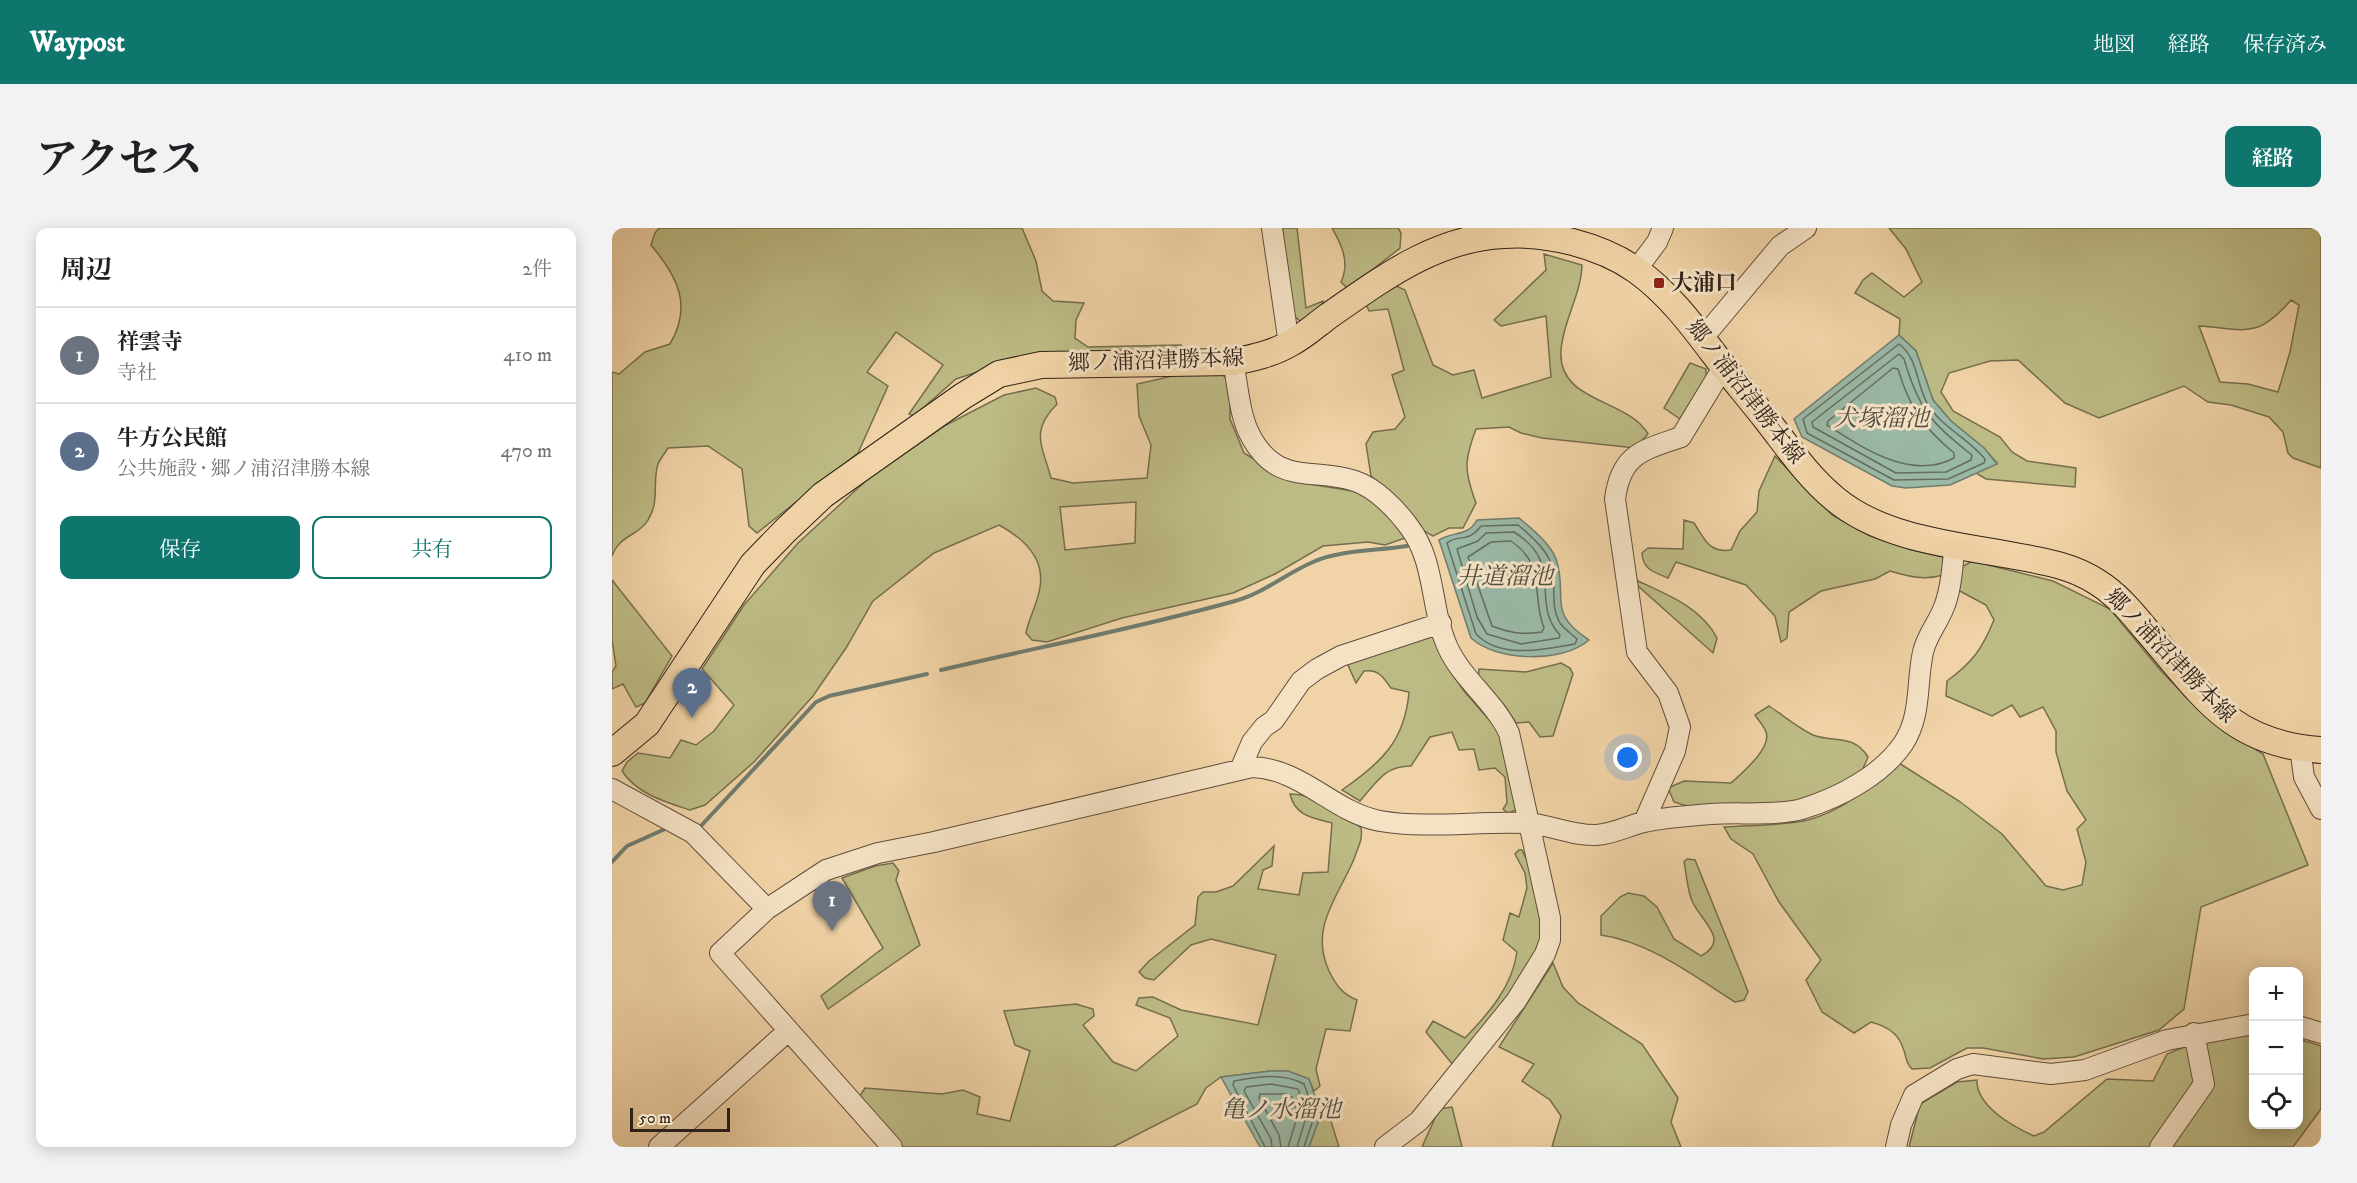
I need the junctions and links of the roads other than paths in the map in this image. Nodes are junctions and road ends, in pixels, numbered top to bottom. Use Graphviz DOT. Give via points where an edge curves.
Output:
graph roads {
  1 [pos="1272,228"];
  2 [pos="1663,228"];
  3 [pos="1806,228"];
  4 [pos="1636,270"];
  5 [pos="1702,339"];
  6 [pos="1289,344"];
  7 [pos="1233,362"];
  8 [pos="1724,366"];
  9 [pos="1955,545"];
  10 [pos="1441,623"];
  11 [pos="2311,749"];
  12 [pos="612,753"];
  13 [pos="1240,770"];
  14 [pos="612,789"];
  15 [pos="2321,810"];
  16 [pos="1644,822"];
  17 [pos="1528,823"];
  18 [pos="767,909"];
  19 [pos="2249,1025"];
  20 [pos="2303,1028"];
  21 [pos="788,1031"];
  22 [pos="2194,1033"];
  23 [pos="2321,1033"];
  24 [pos="659,1147"];
  25 [pos="892,1147"];
  26 [pos="1385,1147"];
  27 [pos="1896,1147"];
  28 [pos="2160,1147"];
  1 -- 6 [label="street"];
  2 -- 4 [label="street"];
  3 -- 5 [label="street" via="1780,246"];
  4 -- 5 [label="main road, 郷ノ浦沼津勝本線" via="1676,306"];
  4 -- 6 [label="main road, 郷ノ浦沼津勝本線" via="1579,244 1543,237 1506,234 1471,238 1399,267"];
  5 -- 8 [label="main road, 郷ノ浦沼津勝本線"];
  6 -- 7 [label="main road, 郷ノ浦沼津勝本線"];
  7 -- 10 [label="street" via="1249,433 1269,459 1287,472 1357,482 1371,489 1409,527 1427,558"];
  7 -- 12 [label="main road, 郷ノ浦沼津勝本線" via="1041,365 999,374 963,396 824,495 786,530 753,564 647,724"];
  8 -- 9 [label="main road, 郷ノ浦沼津勝本線" via="1792,455 1837,501 1873,522"];
  8 -- 16 [label="street" via="1681,437 1640,452 1625,467 1616,487 1637,652 1668,693 1680,727"];
  9 -- 11 [label="main road, 郷ノ浦沼津勝本線" via="2042,561 2097,582 2122,601 2219,712 2245,732 2270,743"];
  9 -- 16 [label="street" via="1948,596 1923,652 1916,717 1903,744 1889,760 1843,792 1799,810"];
  10 -- 13 [label="street" via="1341,656 1317,669 1301,681 1274,720 1251,742"];
  10 -- 17 [label="street" via="1457,666 1497,712 1509,733"];
  11 -- 15 [label="street" via="2304,777"];
  13 -- 17 [label="street" via="1270,768 1287,773 1377,820"];
  13 -- 18 [label="street" via="859,859 826,870"];
  14 -- 18 [label="street" via="693,833"];
  16 -- 17 [label="street" via="1596,835"];
  17 -- 26 [label="street" via="1550,918 1550,940 1545,954 1516,1001 1446,1090 1419,1121"];
  18 -- 21 [label="street" via="720,953"];
  19 -- 22 [label="street"];
  20 -- 23 [label="street"];
  21 -- 24 [label="street"];
  21 -- 25 [label="street"];
  22 -- 27 [label="street" via="2085,1070 2051,1074 1973,1064 1957,1069 1914,1095"];
  22 -- 28 [label="street" via="2204,1084"];
}
